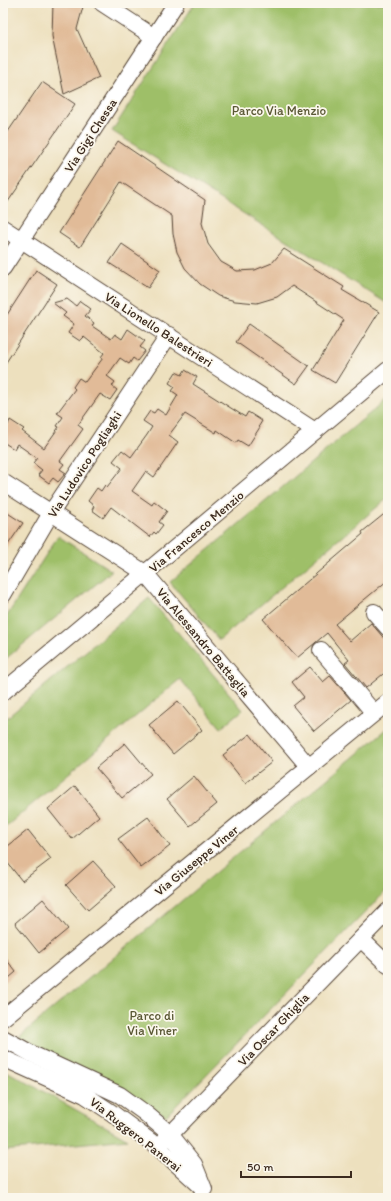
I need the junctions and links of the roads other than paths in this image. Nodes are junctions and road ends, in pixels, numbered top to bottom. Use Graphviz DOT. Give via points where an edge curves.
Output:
graph roads {
  1 [pos="102,3"];
  2 [pos="176,3"];
  3 [pos="154,38"];
  4 [pos="3,228"];
  5 [pos="21,240"];
  6 [pos="3,268"];
  7 [pos="168,335"];
  8 [pos="388,370"];
  9 [pos="316,431"];
  10 [pos="3,482"];
  11 [pos="51,513"];
  12 [pos="145,574"];
  13 [pos="3,595"];
  14 [pos="374,612"];
  15 [pos="388,628"];
  16 [pos="321,650"];
  17 [pos="3,692"];
  18 [pos="388,702"];
  19 [pos="374,713"];
  20 [pos="309,767"];
  21 [pos="388,911"];
  22 [pos="360,939"];
  23 [pos="388,965"];
  24 [pos="3,1018"];
  25 [pos="3,1038"];
  26 [pos="3,1058"];
  27 [pos="170,1134"];
  28 [pos="158,1147"];
  29 [pos="199,1194"];
  1 -- 3 [label="street"];
  2 -- 3 [label="street, Via Gigi Chessa"];
  3 -- 5 [label="street, Via Gigi Chessa"];
  4 -- 5 [label="street, Via Lionello Balestrieri"];
  5 -- 6 [label="street, Via Gigi Chessa"];
  5 -- 7 [label="street, Via Lionello Balestrieri"];
  7 -- 9 [label="street, Via Lionello Balestrieri"];
  7 -- 11 [label="street, Via Ludovico Pogliaghi"];
  8 -- 9 [label="street, Via Francesco Menzio"];
  9 -- 12 [label="street, Via Francesco Menzio"];
  10 -- 11 [label="street, Via Alessandro Battaglia"];
  11 -- 12 [label="street, Via Alessandro Battaglia"];
  11 -- 13 [label="street, Via Ludovico Pogliaghi"];
  12 -- 17 [label="street, Via Francesco Menzio"];
  12 -- 20 [label="street, Via Alessandro Battaglia"];
  14 -- 15 [label="street"];
  16 -- 19 [label="street"];
  18 -- 19 [label="street, Via Giuseppe Viner"];
  19 -- 20 [label="street, Via Giuseppe Viner"];
  20 -- 24 [label="street, Via Giuseppe Viner"];
  21 -- 22 [label="street, Via Oscar Ghiglia"];
  22 -- 23 [label="street"];
  22 -- 27 [label="street, Via Oscar Ghiglia"];
  25 -- 27 [label="street, Via Ruggero Panerai" via="120,1095"];
  26 -- 28 [label="street, Via Ruggero Panerai" via="85,1096"];
  27 -- 28 [label="street, Via Oscar Ghiglia"];
  27 -- 29 [label="street, Via Ruggero Panerai" via="194,1164"];
  28 -- 29 [label="street, Via Ruggero Panerai"];
}
